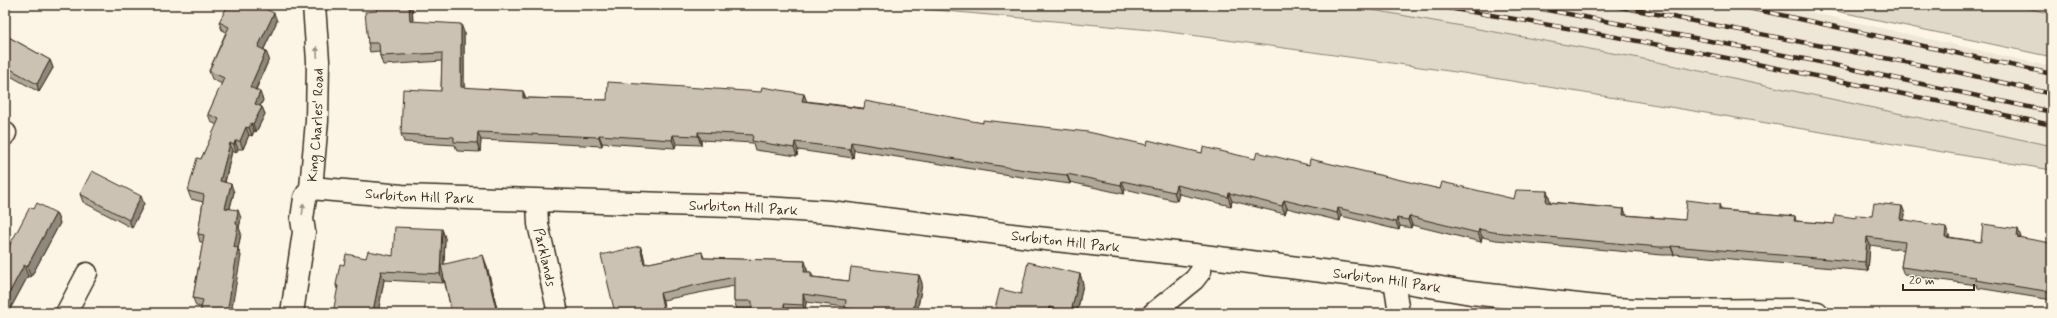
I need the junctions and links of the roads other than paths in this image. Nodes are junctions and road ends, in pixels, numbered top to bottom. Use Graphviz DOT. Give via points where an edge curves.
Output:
graph roads {
  1 [pos="314,5"];
  2 [pos="311,188"];
  3 [pos="537,201"];
  4 [pos="1203,256"];
  5 [pos="87,273"];
  6 [pos="1394,280"];
  7 [pos="1795,312"];
  8 [pos="66,313"];
  9 [pos="292,313"];
  10 [pos="558,313"];
  11 [pos="1153,313"];
  12 [pos="1399,313"];
  13 [pos="1817,313"];
  2 -- 1 [label="street, King Charles' Road, one-way" via="318,61"];
  2 -- 3 [label="street, Surbiton Hill Park" via="402,196"];
  9 -- 2 [label="street, King Charles' Road, one-way" via="304,232 302,220 305,198"];
  3 -- 4 [label="street, Surbiton Hill Park" via="732,206 830,212"];
  3 -- 10 [label="street, Parklands" via="538,224"];
  4 -- 6 [label="street, Surbiton Hill Park"];
  4 -- 11 [label="street" via="1201,271 1194,280"];
  5 -- 8 [label="street"];
  6 -- 7 [label="street, Surbiton Hill Park" via="1471,293 1615,309"];
  6 -- 12 [label="street"];
  7 -- 13 [label="street, Surbiton Hill Park"];
}
